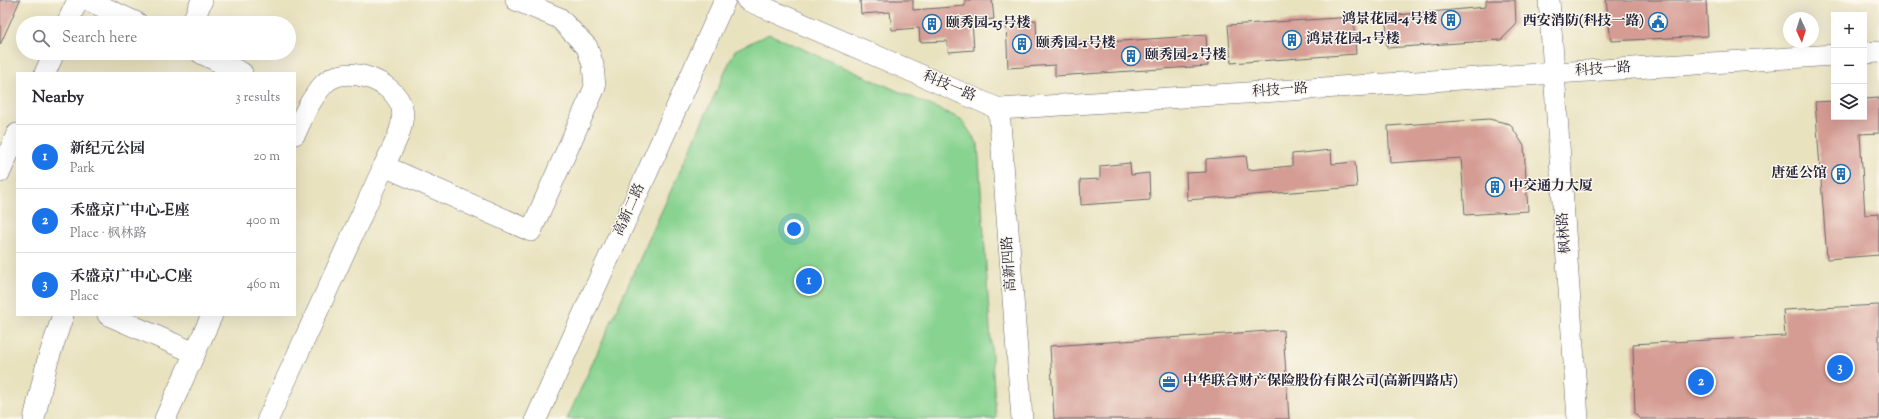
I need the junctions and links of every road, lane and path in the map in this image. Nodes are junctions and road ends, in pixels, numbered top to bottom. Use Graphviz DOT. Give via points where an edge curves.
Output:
graph roads {
  1 [pos="78,0"];
  2 [pos="88,0"];
  3 [pos="202,0"];
  4 [pos="516,0"];
  5 [pos="725,0"];
  6 [pos="741,0"];
  7 [pos="747,0"];
  8 [pos="1549,0"];
  9 [pos="70,16"];
  10 [pos="122,16"];
  11 [pos="195,16"];
  12 [pos="1879,52"];
  13 [pos="1867,53"];
  14 [pos="1831,55"];
  15 [pos="51,60"];
  16 [pos="215,60"];
  17 [pos="45,72"];
  18 [pos="240,72"];
  19 [pos="1554,73"];
  20 [pos="302,102"];
  21 [pos="1000,109"];
  22 [pos="296,129"];
  23 [pos="16,136"];
  24 [pos="384,166"];
  25 [pos="0,172"];
  26 [pos="63,316"];
  27 [pos="110,316"];
  28 [pos="212,316"];
  29 [pos="195,353"];
  30 [pos="34,419"];
  31 [pos="165,419"];
  32 [pos="268,419"];
  33 [pos="536,419"];
  34 [pos="552,419"];
  35 [pos="1022,419"];
  36 [pos="1578,419"];
  1 -- 9 [label="street"];
  2 -- 10 [label="street"];
  3 -- 11 [label="street"];
  4 -- 24 [label="street" via="559,18 587,47 593,65 595,87 531,232"];
  5 -- 33 [label="street, 高新二路"];
  6 -- 34 [label="street, 高新二路"];
  7 -- 21 [label="street, 科技一路"];
  8 -- 19 [label="street, 枫林路"];
  12 -- 13 [label="street"];
  14 -- 19 [label="street, 科技一路"];
  15 -- 17 [label="street"];
  16 -- 18 [label="street"];
  19 -- 21 [label="street, 科技一路"];
  19 -- 36 [label="street, 枫林路"];
  20 -- 22 [label="street"];
  20 -- 24 [label="street" via="325,82 347,73 375,79 393,92 402,108 401,126"];
  21 -- 35 [label="street, 高新四路"];
  23 -- 25 [label="street"];
  24 -- 32 [label="street"];
  26 -- 30 [label="street" via="47,363"];
  27 -- 29 [label="street"];
  28 -- 29 [label="street"];
  29 -- 31 [label="street"];
}
